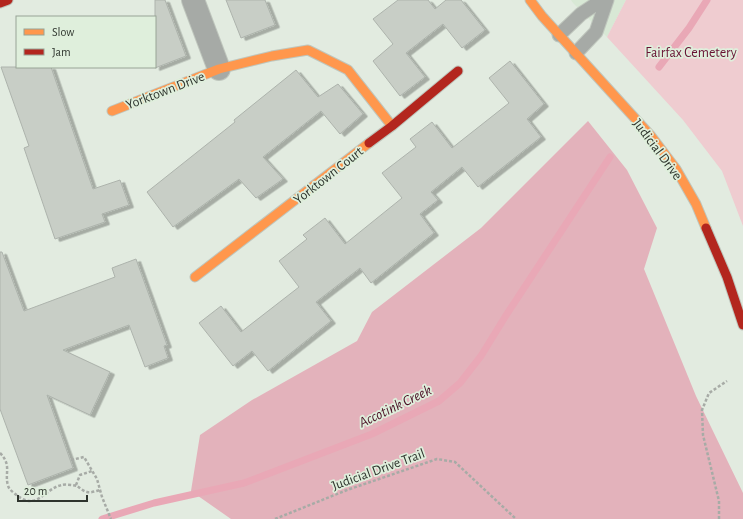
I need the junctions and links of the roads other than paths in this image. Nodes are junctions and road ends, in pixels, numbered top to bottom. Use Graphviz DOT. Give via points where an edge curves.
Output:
graph roads {
  1 [pos="8,0"];
  2 [pos="194,0"];
  3 [pos="530,0"];
  4 [pos="602,0"];
  5 [pos="607,0"];
  6 [pos="0,3"];
  7 [pos="559,35"];
  8 [pos="576,54"];
  9 [pos="219,69"];
  10 [pos="458,71"];
  11 [pos="112,111"];
  12 [pos="392,126"];
  13 [pos="195,277"];
  14 [pos="743,325"];
  1 -- 6 [label="street"];
  2 -- 9 [label="street, Yorktown Drive"];
  3 -- 7 [label="street, Judicial Drive"];
  4 -- 7 [label="lane" via="581,14"];
  5 -- 8 [label="lane" via="596,32"];
  7 -- 8 [label="street, Judicial Drive"];
  8 -- 14 [label="street, Judicial Drive" via="651,136 676,169 696,204 727,277"];
  9 -- 11 [label="street, Yorktown Drive"];
  9 -- 12 [label="street, Yorktown Drive" via="308,50 348,70"];
  10 -- 12 [label="street, Yorktown Court"];
  12 -- 13 [label="street, Yorktown Court"];
}
